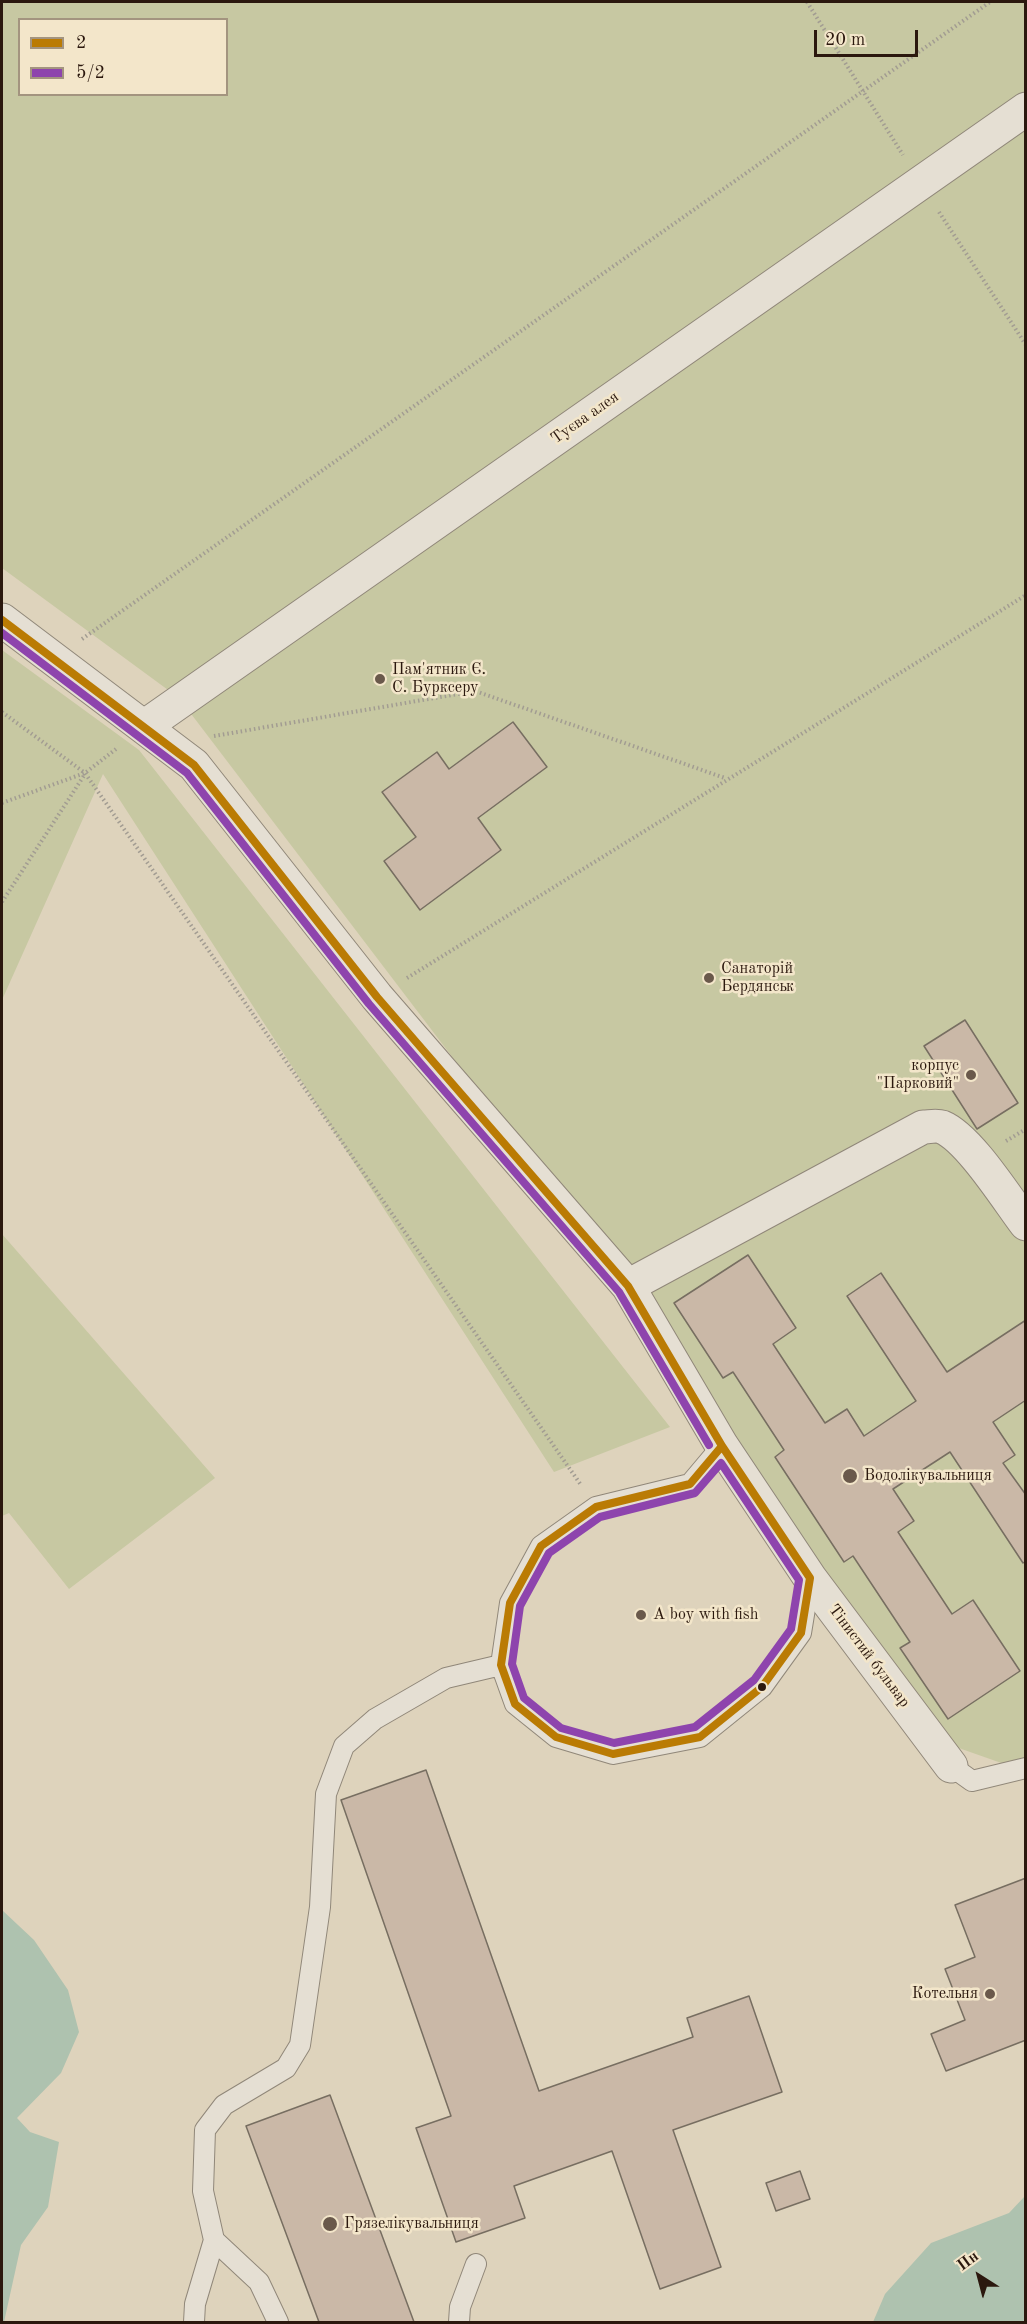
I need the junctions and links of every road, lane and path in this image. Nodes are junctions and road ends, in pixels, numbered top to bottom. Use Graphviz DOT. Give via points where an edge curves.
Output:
graph roads {
  1 [pos="990,2"];
  2 [pos="1026,109"];
  3 [pos="1026,594"];
  4 [pos="2,620"];
  5 [pos="54,658"];
  6 [pos="2,712"];
  7 [pos="157,735"];
  8 [pos="85,773"];
  9 [pos="726,778"];
  10 [pos="2,803"];
  11 [pos="2,902"];
  12 [pos="377,997"];
  13 [pos="1026,1224"];
  14 [pos="628,1286"];
  15 [pos="722,1446"];
  16 [pos="596,1507"];
  17 [pos="810,1578"];
  18 [pos="501,1665"];
  19 [pos="951,1766"];
  20 [pos="1026,1768"];
  21 [pos="214,2240"];
  22 [pos="476,2264"];
  23 [pos="194,2322"];
  24 [pos="278,2322"];
  25 [pos="459,2322"];
  1 -- 5 [label="path"];
  2 -- 7 [label="street, Туєва алея"];
  3 -- 9 [label="path"];
  4 -- 5 [label="street, Тінистий бульвар"];
  5 -- 7 [label="street, Тінистий бульвар"];
  6 -- 8 [label="path"];
  7 -- 9 [label="path" via="475,691"];
  7 -- 12 [label="street, Тінистий бульвар" via="194,765"];
  8 -- 10 [label="path"];
  8 -- 11 [label="path"];
  8 -- 16 [label="path"];
  9 -- 12 [label="path"];
  12 -- 14 [label="street, Тінистий бульвар"];
  13 -- 14 [label="street" via="955,1135 940,1126 923,1127"];
  14 -- 15 [label="street, Тінистий бульвар"];
  15 -- 16 [label="lane" via="690,1484"];
  15 -- 17 [label="street, Тінистий бульвар"];
  16 -- 18 [label="lane" via="540,1546 510,1603"];
  17 -- 18 [label="lane" via="801,1633 762,1687 700,1737 613,1754 556,1737 515,1704"];
  17 -- 19 [label="street, Тінистий бульвар"];
  18 -- 21 [label="lane" via="446,1678 375,1719 344,1746 326,1794 321,1907 300,2045 286,2068 224,2106 205,2130 203,2191"];
  19 -- 20 [label="lane" via="972,1781"];
  21 -- 23 [label="lane" via="195,2304"];
  21 -- 24 [label="lane" via="259,2282"];
  22 -- 25 [label="lane" via="460,2307"];
}
